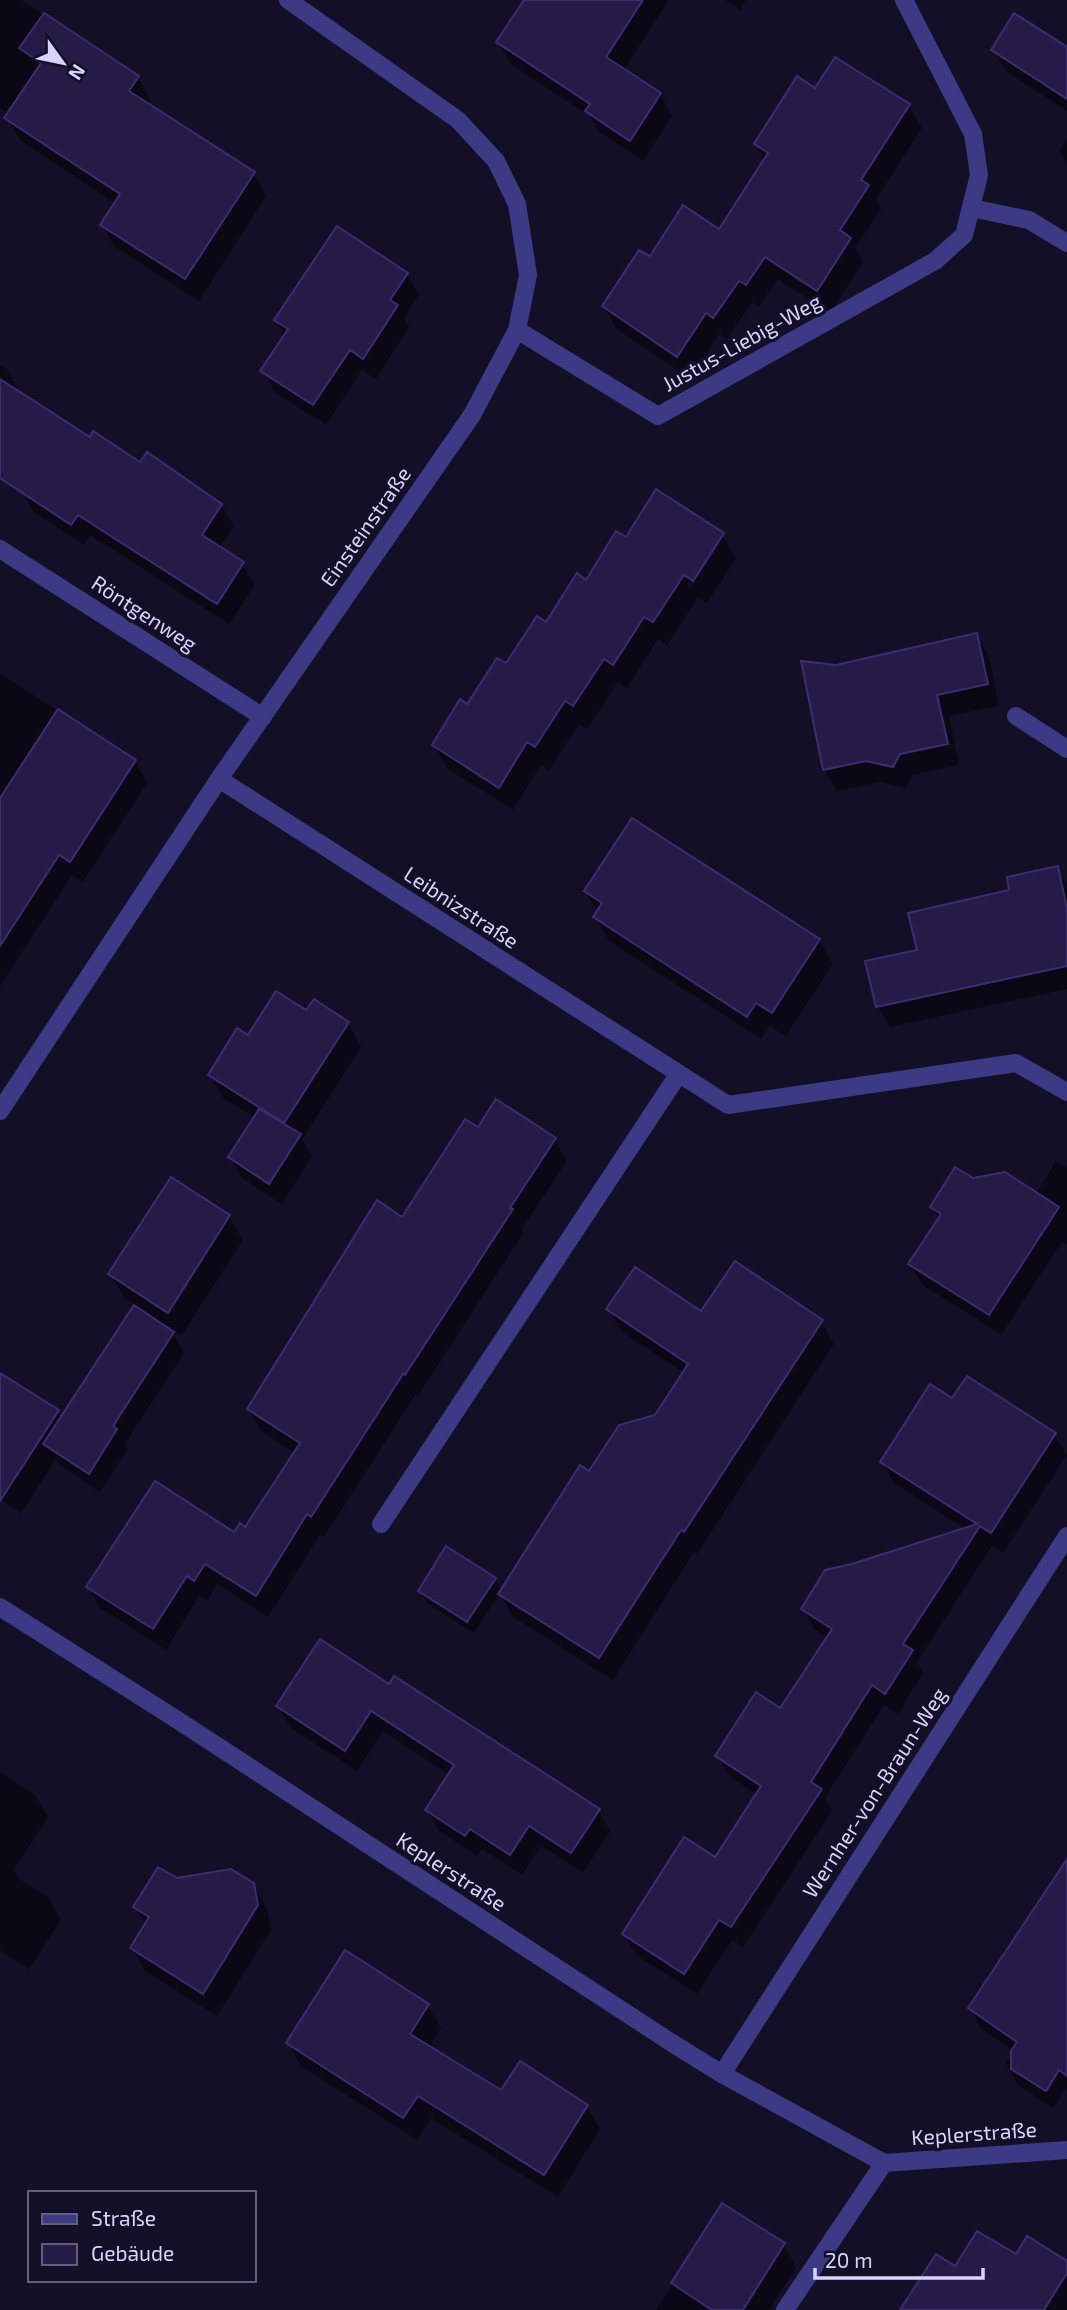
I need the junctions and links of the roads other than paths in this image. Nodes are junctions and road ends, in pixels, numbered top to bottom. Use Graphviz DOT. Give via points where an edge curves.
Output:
graph roads {
  1 [pos="288,0"];
  2 [pos="904,0"];
  3 [pos="972,208"];
  4 [pos="1067,243"];
  5 [pos="517,330"];
  6 [pos="0,549"];
  7 [pos="1016,716"];
  8 [pos="262,717"];
  9 [pos="1067,749"];
  10 [pos="219,779"];
  11 [pos="678,1075"];
  12 [pos="1067,1092"];
  13 [pos="0,1111"];
  14 [pos="381,1524"];
  15 [pos="1067,1536"];
  16 [pos="0,1607"];
  17 [pos="722,2074"];
  18 [pos="1067,2150"];
  19 [pos="884,2163"];
  20 [pos="785,2310"];
  1 -- 5 [label="street, Einsteinstraße" via="458,120 496,161 517,204 528,275"];
  2 -- 3 [label="street, Justus-Liebig-Weg" via="972,134 979,175"];
  3 -- 4 [label="street" via="1029,220"];
  3 -- 5 [label="street, Justus-Liebig-Weg" via="964,235 935,261 658,416"];
  5 -- 8 [label="street, Einsteinstraße" via="472,415"];
  6 -- 8 [label="street, Röntgenweg"];
  7 -- 9 [label="street"];
  8 -- 10 [label="street, Einsteinstraße"];
  10 -- 11 [label="street, Leibnizstraße"];
  10 -- 13 [label="street, Einsteinstraße"];
  11 -- 12 [label="street, Leibnizstraße" via="728,1105 1016,1063"];
  11 -- 14 [label="street"];
  15 -- 17 [label="street, Wernher-von-Braun-Weg"];
  16 -- 17 [label="street, Keplerstraße"];
  17 -- 19 [label="street, Keplerstraße"];
  18 -- 19 [label="street, Keplerstraße"];
  19 -- 20 [label="street, Keplerstraße"];
}
